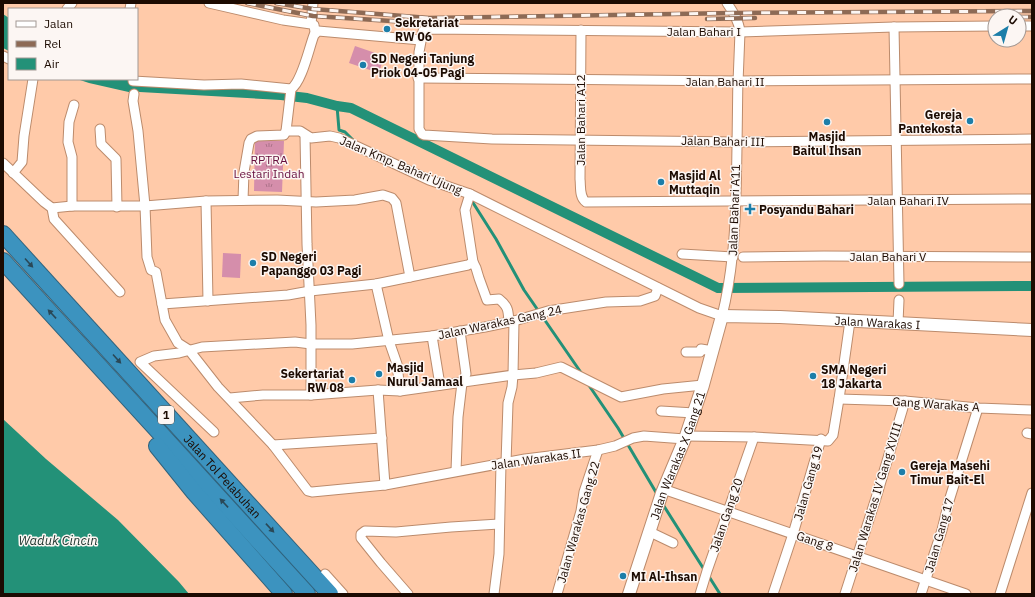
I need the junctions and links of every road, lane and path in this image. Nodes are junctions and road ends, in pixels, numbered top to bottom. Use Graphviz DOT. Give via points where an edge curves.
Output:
graph roads {
  1 [pos="209,3"];
  2 [pos="313,3"];
  3 [pos="727,3"];
  4 [pos="311,24"];
  5 [pos="987,26"];
  6 [pos="894,27"];
  7 [pos="581,30"];
  8 [pos="315,32"];
  9 [pos="740,32"];
  10 [pos="421,40"];
  11 [pos="418,78"];
  12 [pos="580,79"];
  13 [pos="1032,79"];
  14 [pos="33,80"];
  15 [pos="133,80"];
  16 [pos="738,81"];
  17 [pos="896,81"];
  18 [pos="290,90"];
  19 [pos="134,94"];
  20 [pos="74,105"];
  21 [pos="100,129"];
  22 [pos="286,131"];
  23 [pos="305,135"];
  24 [pos="581,139"];
  25 [pos="1032,139"];
  26 [pos="897,140"];
  27 [pos="737,142"];
  28 [pos="3,162"];
  29 [pos="13,173"];
  30 [pos="469,197"];
  31 [pos="1032,199"];
  32 [pos="243,200"];
  33 [pos="897,200"];
  34 [pos="206,201"];
  35 [pos="306,201"];
  36 [pos="736,201"];
  37 [pos="593,202"];
  38 [pos="72,206"];
  39 [pos="145,206"];
  40 [pos="117,207"];
  41 [pos="52,208"];
  42 [pos="3,234"];
  43 [pos="682,254"];
  44 [pos="898,256"];
  45 [pos="743,257"];
  46 [pos="1032,257"];
  47 [pos="3,261"];
  48 [pos="732,261"];
  49 [pos="473,262"];
  50 [pos="410,277"];
  51 [pos="376,284"];
  52 [pos="899,284"];
  53 [pos="658,288"];
  54 [pos="310,291"];
  55 [pos="120,292"];
  56 [pos="899,300"];
  57 [pos="208,301"];
  58 [pos="162,304"];
  59 [pos="724,311"];
  60 [pos="512,321"];
  61 [pos="850,321"];
  62 [pos="898,323"];
  63 [pos="66,330"];
  64 [pos="1032,330"];
  65 [pos="460,331"];
  66 [pos="432,336"];
  67 [pos="389,341"];
  68 [pos="311,344"];
  69 [pos="189,350"];
  70 [pos="713,351"];
  71 [pos="686,352"];
  72 [pos="513,375"];
  73 [pos="462,383"];
  74 [pos="440,385"];
  75 [pos="703,385"];
  76 [pos="378,390"];
  77 [pos="400,391"];
  78 [pos="311,395"];
  79 [pos="230,398"];
  80 [pos="839,399"];
  81 [pos="905,400"];
  82 [pos="978,408"];
  83 [pos="1032,410"];
  84 [pos="662,411"];
  85 [pos="694,413"];
  86 [pos="214,432"];
  87 [pos="686,437"];
  88 [pos="754,437"];
  89 [pos="382,438"];
  90 [pos="821,439"];
  91 [pos="273,445"];
  92 [pos="598,450"];
  93 [pos="504,463"];
  94 [pos="456,471"];
  95 [pos="385,484"];
  96 [pos="662,493"];
  97 [pos="1032,493"];
  98 [pos="728,510"];
  99 [pos="499,524"];
  100 [pos="650,532"];
  101 [pos="793,534"];
  102 [pos="674,543"];
  103 [pos="858,556"];
  104 [pos="326,574"];
  105 [pos="926,580"];
  106 [pos="284,594"];
  107 [pos="307,594"];
  108 [pos="330,594"];
  109 [pos="343,594"];
  110 [pos="408,594"];
  111 [pos="494,594"];
  112 [pos="557,594"];
  113 [pos="629,594"];
  114 [pos="700,594"];
  115 [pos="773,594"];
  116 [pos="845,594"];
  117 [pos="921,594"];
  118 [pos="966,594"];
  119 [pos="1000,594"];
  1 -- 4 [label="street"];
  2 -- 4 [label="street"];
  3 -- 9 [label="street" via="740,25"];
  4 -- 8 [label="street" via="314,25"];
  5 -- 6 [label="street, Jalan Bahari I"];
  6 -- 9 [label="street, Jalan Bahari I"];
  6 -- 17 [label="street"];
  7 -- 9 [label="street, Jalan Bahari I"];
  7 -- 10 [label="street, Jalan Bahari I" via="427,28 423,31"];
  7 -- 12 [label="street, Jalan Bahari A12"];
  8 -- 10 [label="street"];
  8 -- 18 [label="street" via="300,76"];
  9 -- 16 [label="street, Jalan Bahari A11"];
  10 -- 11 [label="street"];
  11 -- 12 [label="street, Jalan Bahari II"];
  11 -- 24 [label="street, Jalan Bahari III" via="419,129 424,135 492,139"];
  12 -- 16 [label="street, Jalan Bahari II"];
  12 -- 24 [label="street, Jalan Bahari A12"];
  13 -- 17 [label="street, Jalan Bahari II"];
  14 -- 29 [label="street" via="22,162"];
  15 -- 18 [label="street" via="204,85 241,84"];
  16 -- 17 [label="street, Jalan Bahari II"];
  16 -- 27 [label="street, Jalan Bahari A11"];
  17 -- 26 [label="street"];
  18 -- 22 [label="street"];
  19 -- 39 [label="street"];
  20 -- 38 [label="street" via="69,122 68,142 72,158"];
  21 -- 40 [label="street" via="102,145 116,159"];
  22 -- 23 [label="street, Jalan Kmp. Bahari Ujung"];
  22 -- 32 [label="street" via="281,136 251,138 244,172"];
  23 -- 30 [label="street, Jalan Kmp. Bahari Ujung" via="311,138 340,138"];
  23 -- 35 [label="street"];
  24 -- 27 [label="street, Jalan Bahari III"];
  24 -- 37 [label="street, Jalan Bahari A12" via="581,193 584,200"];
  25 -- 26 [label="street, Jalan Bahari III"];
  26 -- 27 [label="street, Jalan Bahari III"];
  26 -- 33 [label="street"];
  27 -- 36 [label="street, Jalan Bahari A11"];
  28 -- 29 [label="street"];
  29 -- 41 [label="street"];
  30 -- 49 [label="street" via="465,210"];
  30 -- 53 [label="street, Jalan Kmp. Bahari Ujung"];
  31 -- 33 [label="street, Jalan Bahari IV"];
  32 -- 34 [label="street"];
  32 -- 35 [label="street"];
  33 -- 36 [label="street, Jalan Bahari IV"];
  33 -- 44 [label="street"];
  34 -- 39 [label="street"];
  34 -- 57 [label="street"];
  35 -- 50 [label="street" via="355,200 383,195 392,198 396,203"];
  35 -- 54 [label="street"];
  36 -- 37 [label="street, Jalan Bahari IV"];
  36 -- 48 [label="street, Jalan Bahari A11"];
  38 -- 40 [label="street"];
  38 -- 41 [label="street"];
  39 -- 40 [label="street"];
  39 -- 58 [label="street" via="147,257 151,270 156,272"];
  41 -- 55 [label="street" via="54,219"];
  42 -- 108 [label="highway, Jalan Tol Pelabuhan / 1, one-way"];
  43 -- 48 [label="street"];
  44 -- 45 [label="street, Jalan Bahari V"];
  44 -- 46 [label="street, Jalan Bahari V"];
  44 -- 52 [label="street"];
  63 -- 47 [label="highway, Jalan Tol Pelabuhan / 1, one-way"];
  48 -- 59 [label="street, Jalan Bahari A11"];
  49 -- 50 [label="street"];
  49 -- 60 [label="street" via="487,300 500,300 505,304"];
  50 -- 51 [label="street"];
  51 -- 54 [label="street"];
  51 -- 67 [label="street"];
  53 -- 59 [label="street, Jalan Kmp. Bahari Ujung" via="699,308"];
  53 -- 60 [label="street, Jalan Warakas Gang 24" via="655,296 640,301 606,302 548,311"];
  54 -- 57 [label="street"];
  54 -- 68 [label="street"];
  56 -- 62 [label="street"];
  57 -- 58 [label="street"];
  58 -- 69 [label="street" via="170,330 178,343"];
  59 -- 61 [label="street, Jalan Warakas I"];
  59 -- 70 [label="street, Jalan Warakas X Gang 21"];
  60 -- 65 [label="street, Jalan Warakas Gang 24"];
  60 -- 72 [label="street"];
  61 -- 62 [label="street, Jalan Warakas I"];
  61 -- 80 [label="street"];
  62 -- 64 [label="street, Jalan Warakas I"];
  63 -- 106 [label="highway" via="194,492"];
  107 -- 63 [label="highway, Jalan Tol Pelabuhan / 1, one-way"];
  65 -- 66 [label="street, Jalan Warakas Gang 24"];
  65 -- 73 [label="street" via="466,374"];
  66 -- 67 [label="street, Jalan Warakas Gang 24"];
  66 -- 74 [label="street"];
  67 -- 68 [label="street, Jalan Warakas Gang 24"];
  67 -- 77 [label="street" via="397,364"];
  68 -- 69 [label="street, Jalan Warakas Gang 24" via="295,342 202,347"];
  68 -- 78 [label="street"];
  69 -- 79 [label="street"];
  69 -- 86 [label="street, Jalan Warakas Gang 24" via="154,356 140,362"];
  70 -- 71 [label="street" via="701,349 700,352"];
  70 -- 75 [label="street, Jalan Warakas X Gang 21"];
  72 -- 73 [label="street"];
  72 -- 75 [label="street" via="561,367 622,397"];
  72 -- 93 [label="street" via="508,403"];
  73 -- 74 [label="street"];
  73 -- 94 [label="street"];
  74 -- 77 [label="street"];
  75 -- 85 [label="street, Jalan Warakas X Gang 21"];
  76 -- 77 [label="street"];
  76 -- 78 [label="street"];
  76 -- 89 [label="street"];
  78 -- 79 [label="street"];
  79 -- 91 [label="street"];
  80 -- 81 [label="street, Gang Warakas A"];
  80 -- 90 [label="street" via="833,435 828,441"];
  81 -- 82 [label="street, Gang Warakas A"];
  81 -- 103 [label="street, Jalan Warakas IV Gang XVIII"];
  82 -- 83 [label="street, Gang Warakas A"];
  82 -- 105 [label="street, Jalan Gang 17"];
  84 -- 85 [label="street"];
  85 -- 87 [label="street, Jalan Warakas X Gang 21"];
  87 -- 88 [label="street, Jalan Warakas II"];
  87 -- 92 [label="street, Jalan Warakas II" via="644,436"];
  87 -- 96 [label="street, Jalan Warakas X Gang 21"];
  88 -- 90 [label="street, Jalan Warakas II"];
  88 -- 98 [label="street, Jalan Gang 20"];
  89 -- 91 [label="street"];
  89 -- 95 [label="street"];
  90 -- 101 [label="street, Jalan Gang 19"];
  91 -- 95 [label="street, Jalan Warakas II" via="308,491"];
  92 -- 93 [label="street, Jalan Warakas II"];
  92 -- 112 [label="street, Jalan Warakas Gang 22"];
  93 -- 94 [label="street, Jalan Warakas II"];
  93 -- 99 [label="street"];
  94 -- 95 [label="street, Jalan Warakas II"];
  96 -- 98 [label="street, Gang 8"];
  96 -- 100 [label="street, Jalan Warakas X Gang 21"];
  97 -- 119 [label="street"];
  98 -- 101 [label="street, Gang 8"];
  98 -- 114 [label="street, Jalan Gang 20"];
  99 -- 110 [label="street" via="396,532 365,531 361,534 361,538"];
  99 -- 111 [label="street"];
  100 -- 102 [label="street"];
  100 -- 113 [label="street, Jalan Warakas X Gang 21"];
  101 -- 103 [label="street, Gang 8"];
  101 -- 115 [label="street, Jalan Gang 19"];
  103 -- 105 [label="street, Gang 8"];
  103 -- 116 [label="street, Jalan Warakas IV Gang XVIII"];
  104 -- 109 [label="street"];
  105 -- 117 [label="street, Jalan Gang 17"];
  105 -- 118 [label="street, Gang 8"];
}
